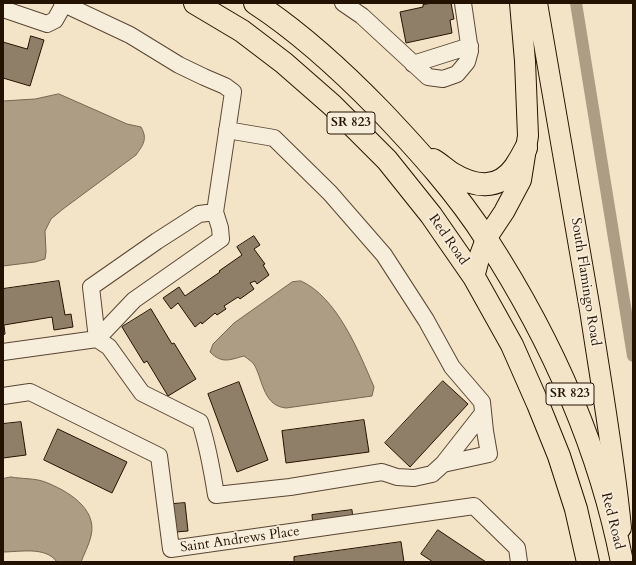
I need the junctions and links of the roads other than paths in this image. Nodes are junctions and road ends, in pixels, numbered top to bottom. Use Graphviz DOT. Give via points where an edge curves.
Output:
graph roads {
  1 [pos="63,3"];
  2 [pos="195,3"];
  3 [pos="255,3"];
  4 [pos="343,3"];
  5 [pos="462,3"];
  6 [pos="520,3"];
  7 [pos="538,3"];
  8 [pos="3,9"];
  9 [pos="470,46"];
  10 [pos="413,64"];
  11 [pos="227,130"];
  12 [pos="526,148"];
  13 [pos="420,154"];
  14 [pos="215,212"];
  15 [pos="486,239"];
  16 [pos="474,277"];
  17 [pos="97,339"];
  18 [pos="3,352"];
  19 [pos="3,396"];
  20 [pos="483,413"];
  21 [pos="443,464"];
  22 [pos="587,561"];
  23 [pos="519,562"];
  24 [pos="624,562"];
  1 -- 8 [label="street" via="55,20 47,24"];
  1 -- 11 [label="street" via="130,35 180,65 233,92"];
  2 -- 16 [label="highway, Red Road / SR 823" via="242,31 332,104 387,160"];
  3 -- 13 [label="highway, Red Road / SR 823" via="301,37 351,80"];
  4 -- 10 [label="street" via="362,16"];
  5 -- 9 [label="street"];
  6 -- 12 [label="main road" via="526,61"];
  7 -- 24 [label="main road, South Flamingo Road" via="617,481"];
  9 -- 10 [label="street"];
  9 -- 10 [label="street" via="467,62 457,74 443,79 428,77"];
  11 -- 14 [label="street"];
  11 -- 20 [label="street" via="274,138 330,193 384,255 426,320 452,367 482,402"];
  12 -- 13 [label="highway" via="515,168 502,180 484,185 468,182 438,162"];
  12 -- 15 [label="main road" via="521,180"];
  13 -- 15 [label="highway, Red Road / SR 823"];
  14 -- 17 [label="street" via="221,239 134,300"];
  14 -- 17 [label="street" via="199,214 91,287"];
  15 -- 16 [label="main road"];
  15 -- 24 [label="highway, Red Road / SR 823" via="542,333 569,392 592,447"];
  16 -- 22 [label="highway, Red Road / SR 823" via="512,345 557,449 576,509"];
  17 -- 18 [label="street"];
  17 -- 21 [label="street" via="109,347 142,393 200,422 211,460 216,495 290,487 382,472 397,477 414,478 432,474"];
  19 -- 23 [label="street, Saint Andrews Place" via="30,392 159,456 171,549 474,506 517,548"];
  20 -- 21 [label="street"];
  20 -- 21 [label="street" via="490,454"];
}
